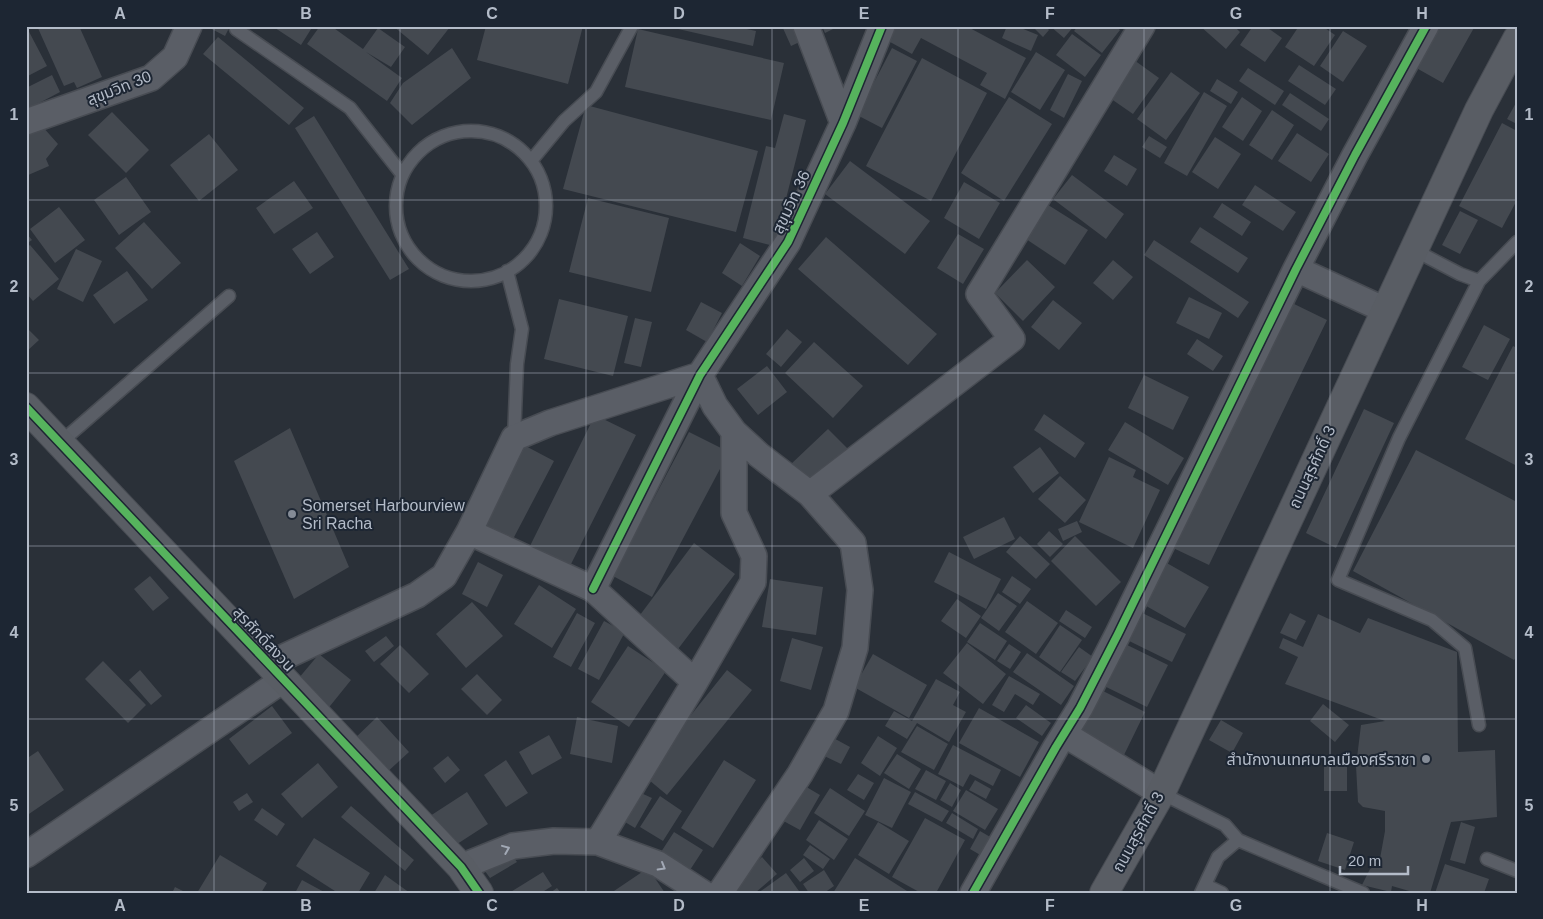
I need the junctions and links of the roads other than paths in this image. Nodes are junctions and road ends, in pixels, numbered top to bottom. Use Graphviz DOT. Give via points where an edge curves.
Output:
graph roads {
  1 [pos="189,26"];
  2 [pos="632,26"];
  3 [pos="806,26"];
  4 [pos="882,26"];
  5 [pos="1142,26"];
  6 [pos="236,29"];
  7 [pos="1418,30"];
  8 [pos="1517,39"];
  9 [pos="26,122"];
  10 [pos="843,123"];
  11 [pos="531,161"];
  12 [pos="402,174"];
  13 [pos="1517,242"];
  14 [pos="1414,250"];
  15 [pos="1296,269"];
  16 [pos="507,271"];
  17 [pos="1479,280"];
  18 [pos="229,296"];
  19 [pos="1385,310"];
  20 [pos="700,375"];
  21 [pos="26,407"];
  22 [pos="734,432"];
  23 [pos="514,438"];
  24 [pos="61,442"];
  25 [pos="810,494"];
  26 [pos="469,532"];
  27 [pos="594,589"];
  28 [pos="276,672"];
  29 [pos="695,682"];
  30 [pos="1479,724"];
  31 [pos="1064,734"];
  32 [pos="1161,793"];
  33 [pos="1238,840"];
  34 [pos="598,842"];
  35 [pos="26,855"];
  36 [pos="1487,859"];
  37 [pos="461,868"];
  38 [pos="1517,871"];
  39 [pos="1203,889"];
  40 [pos="479,893"];
  41 [pos="703,893"];
  42 [pos="720,893"];
  43 [pos="973,893"];
  44 [pos="1104,893"];
  45 [pos="1222,893"];
  46 [pos="1363,893"];
  1 -- 9 [label="street, สุขุมวิท 30" via="175,57 151,78"];
  2 -- 11 [label="lane" via="596,92 564,120"];
  3 -- 10 [label="street"];
  4 -- 10 [label="street, สุขุมวิท 36"];
  5 -- 25 [label="street" via="979,294 1012,339"];
  6 -- 12 [label="lane" via="350,108"];
  7 -- 15 [label="street"];
  8 -- 14 [label="main road, ถนนสุรศักดิ์ 3" via="1478,110"];
  10 -- 20 [label="street, สุขุมวิท 36" via="788,242"];
  11 -- 12 [label="lane" via="526,153 506,139 482,131 458,131 435,139 416,154"];
  11 -- 16 [label="lane" via="540,173 546,197 546,221 537,244 521,262"];
  12 -- 16 [label="lane" via="396,198 398,223 408,247 426,266 448,277 474,281"];
  13 -- 17 [label="lane"];
  14 -- 17 [label="lane" via="1460,274"];
  14 -- 19 [label="main road, ถนนสุรศักดิ์ 3"];
  15 -- 19 [label="street"];
  15 -- 31 [label="street" via="1118,634"];
  16 -- 23 [label="lane" via="522,329"];
  17 -- 30 [label="lane" via="1399,438 1338,580 1432,620 1465,648"];
  18 -- 24 [label="lane"];
  19 -- 32 [label="main road, ถนนสุรศักดิ์ 3"];
  20 -- 22 [label="street" via="715,406"];
  20 -- 23 [label="street" via="550,423"];
  20 -- 27 [label="street, สุขุมวิท 36"];
  21 -- 24 [label="main road, สุรศักดิ์สงวน"];
  22 -- 25 [label="street"];
  22 -- 29 [label="street" via="734,513 754,556 753,582"];
  23 -- 26 [label="street"];
  24 -- 28 [label="main road, สุรศักดิ์สงวน"];
  25 -- 42 [label="street" via="853,542 860,590 855,648 836,711 800,774"];
  26 -- 27 [label="street"];
  26 -- 28 [label="street" via="444,576 417,595"];
  27 -- 29 [label="street"];
  28 -- 35 [label="street"];
  28 -- 37 [label="main road, สุรศักดิ์สงวน"];
  29 -- 34 [label="street"];
  31 -- 32 [label="street"];
  31 -- 43 [label="street"];
  32 -- 33 [label="lane" via="1225,825"];
  32 -- 44 [label="main road, ถนนสุรศักดิ์ 3"];
  33 -- 39 [label="lane" via="1218,857"];
  33 -- 46 [label="lane"];
  37 -- 34 [label="street, one-way" via="513,846 554,841"];
  34 -- 41 [label="street, one-way" via="658,864"];
  36 -- 38 [label="lane"];
  37 -- 40 [label="main road, สุรศักดิ์สงวน"];
  39 -- 45 [label="lane"];
}
